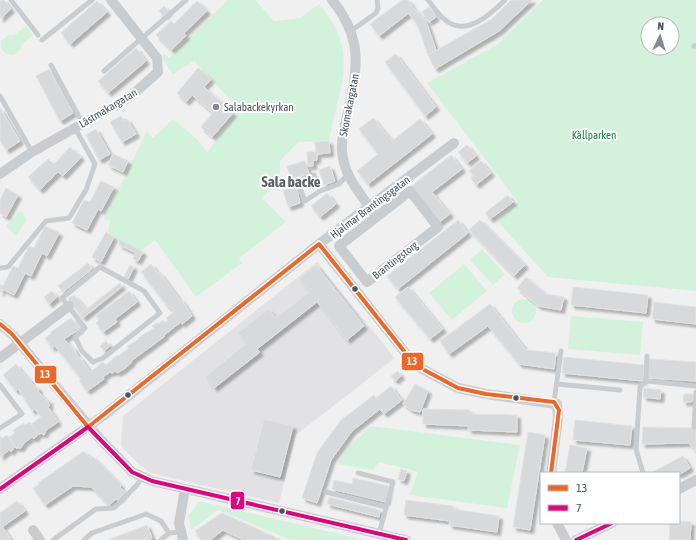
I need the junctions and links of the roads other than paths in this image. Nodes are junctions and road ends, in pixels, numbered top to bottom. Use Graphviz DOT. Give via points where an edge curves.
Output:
graph roads {
  1 [pos="11,0"];
  2 [pos="92,0"];
  3 [pos="111,0"];
  4 [pos="186,0"];
  5 [pos="332,0"];
  6 [pos="377,0"];
  7 [pos="428,0"];
  8 [pos="505,0"];
  9 [pos="351,31"];
  10 [pos="38,35"];
  11 [pos="142,39"];
  12 [pos="42,40"];
  13 [pos="51,65"];
  14 [pos="104,70"];
  15 [pos="0,96"];
  16 [pos="79,126"];
  17 [pos="454,143"];
  18 [pos="32,152"];
  19 [pos="0,174"];
  20 [pos="348,174"];
  21 [pos="320,191"];
  22 [pos="370,208"];
  23 [pos="376,217"];
  24 [pos="320,244"];
  25 [pos="0,268"];
  26 [pos="69,306"];
  27 [pos="0,324"];
  28 [pos="19,343"];
  29 [pos="561,351"];
  30 [pos="647,356"];
  31 [pos="0,358"];
  32 [pos="646,381"];
  33 [pos="557,384"];
  34 [pos="0,385"];
  35 [pos="696,386"];
  36 [pos="620,390"];
  37 [pos="696,392"];
  38 [pos="554,402"];
  39 [pos="88,427"];
  40 [pos="694,427"];
  41 [pos="0,428"];
  42 [pos="551,472"];
  43 [pos="643,472"];
  44 [pos="358,473"];
  45 [pos="142,477"];
  46 [pos="696,480"];
  47 [pos="680,488"];
  48 [pos="0,489"];
  49 [pos="185,489"];
  50 [pos="326,492"];
  51 [pos="386,508"];
  52 [pos="558,524"];
  53 [pos="610,524"];
  54 [pos="33,530"];
  55 [pos="169,533"];
  56 [pos="379,534"];
  57 [pos="182,536"];
  58 [pos="40,540"];
  59 [pos="53,540"];
  60 [pos="84,540"];
  61 [pos="161,540"];
  62 [pos="406,540"];
  63 [pos="566,540"];
  64 [pos="576,540"];
  1 -- 10 [label="lane"];
  2 -- 12 [label="lane"];
  3 -- 11 [label="street, Lästmakargatan"];
  4 -- 11 [label="lane"];
  5 -- 9 [label="street, Skomakargatan" via="344,15"];
  6 -- 9 [label="lane" via="376,12"];
  7 -- 8 [label="lane" via="448,22 465,27 479,22"];
  9 -- 20 [label="street, Skomakargatan" via="357,66 342,152"];
  11 -- 14 [label="lane"];
  11 -- 16 [label="street, Lästmakargatan" via="157,58 158,72 130,97"];
  13 -- 16 [label="lane"];
  15 -- 18 [label="lane"];
  16 -- 18 [label="street, Lästmakargatan"];
  16 -- 25 [label="lane" via="95,164 86,190 69,218 46,221 8,267"];
  17 -- 22 [label="street, Hjalmar Brantingsgatan"];
  18 -- 19 [label="street, Lästmakargatan"];
  20 -- 21 [label="lane" via="339,184"];
  20 -- 22 [label="street, Skomakargatan"];
  21 -- 21 [label="lane" via="305,201 297,181 314,175"];
  22 -- 23 [label="street, Skomakargatan"];
  22 -- 24 [label="street, Hjalmar Brantingsgatan"];
  23 -- 23 [label="street, Brantingstorg" via="338,246 367,282 438,227 410,190"];
  24 -- 38 [label="street" via="415,365 458,388"];
  24 -- 39 [label="street, Hjalmar Brantingsgatan"];
  26 -- 26 [label="lane" via="85,328 76,337 82,351 93,362 103,358 160,313 144,291 100,267 62,298"];
  26 -- 28 [label="street"];
  27 -- 28 [label="street"];
  28 -- 31 [label="street"];
  28 -- 39 [label="street"];
  29 -- 33 [label="lane"];
  30 -- 32 [label="lane"];
  32 -- 35 [label="lane"];
  32 -- 43 [label="lane" via="640,387 636,448"];
  33 -- 36 [label="lane"];
  33 -- 38 [label="lane"];
  34 -- 41 [label="lane" via="22,414"];
  37 -- 40 [label="lane"];
  38 -- 42 [label="street" via="559,410"];
  39 -- 45 [label="street" via="132,472"];
  39 -- 48 [label="street, Hjalmar Brantingsgatan"];
  44 -- 51 [label="lane" via="393,482"];
  45 -- 49 [label="street"];
  45 -- 59 [label="lane" via="114,508 96,508"];
  46 -- 47 [label="street"];
  49 -- 56 [label="street"];
  49 -- 57 [label="street" via="179,523"];
  50 -- 51 [label="lane"];
  51 -- 56 [label="lane"];
  52 -- 63 [label="street"];
  53 -- 64 [label="street"];
  54 -- 58 [label="street"];
  55 -- 57 [label="lane"];
  55 -- 60 [label="lane" via="161,521 146,514 92,533"];
  55 -- 61 [label="lane"];
  56 -- 62 [label="street"];
}
